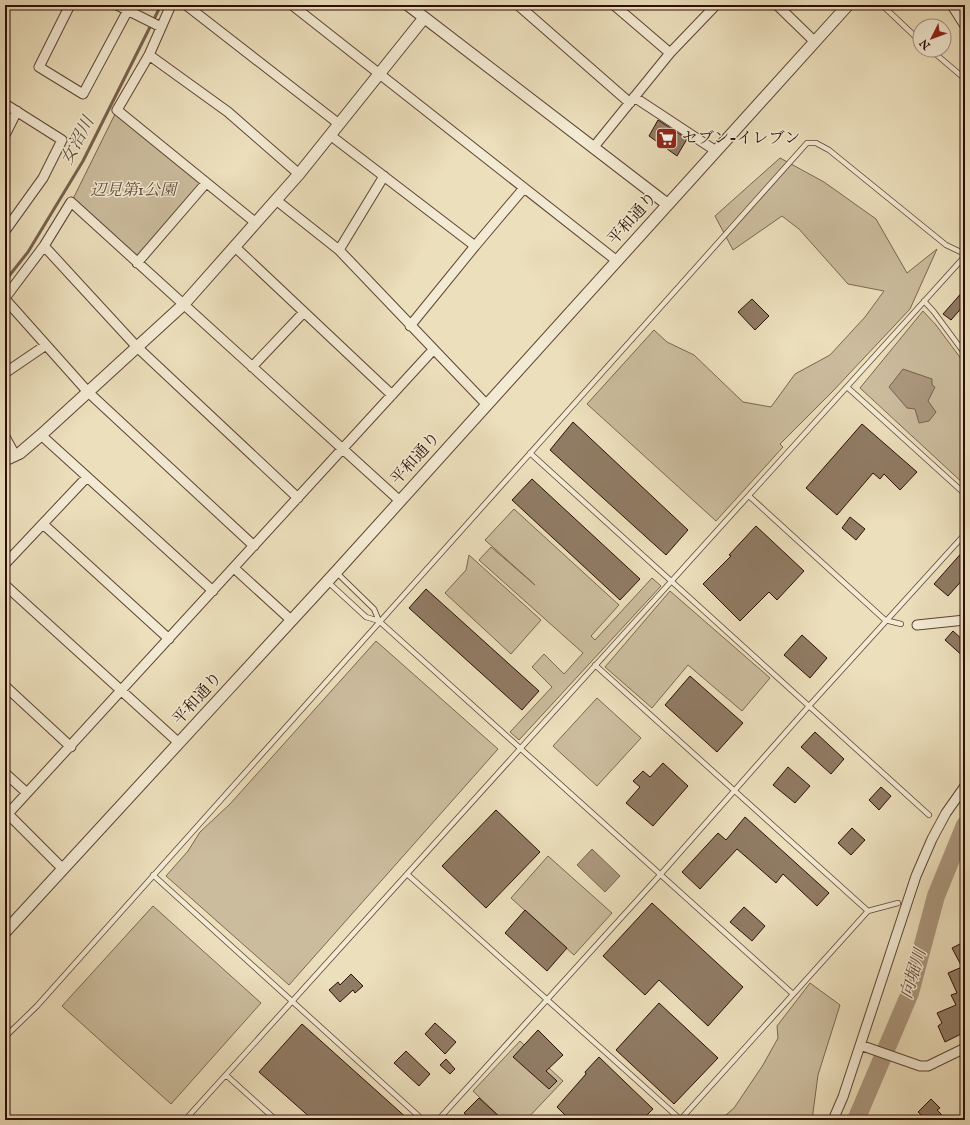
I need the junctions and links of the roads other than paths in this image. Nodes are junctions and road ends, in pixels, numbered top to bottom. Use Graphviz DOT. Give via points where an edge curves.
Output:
graph roads {
  1 [pos="70,5"];
  2 [pos="117,5"];
  3 [pos="171,5"];
  4 [pos="186,5"];
  5 [pos="292,5"];
  6 [pos="408,5"];
  7 [pos="518,5"];
  8 [pos="614,5"];
  9 [pos="716,5"];
  10 [pos="777,5"];
  11 [pos="848,5"];
  12 [pos="882,5"];
  13 [pos="952,5"];
  14 [pos="128,10"];
  15 [pos="424,18"];
  16 [pos="965,24"];
  17 [pos="161,27"];
  18 [pos="912,33"];
  19 [pos="814,41"];
  20 [pos="670,53"];
  21 [pos="149,55"];
  22 [pos="940,58"];
  23 [pos="380,74"];
  24 [pos="965,79"];
  25 [pos="632,100"];
  26 [pos="5,104"];
  27 [pos="17,111"];
  28 [pos="339,124"];
  29 [pos="5,135"];
  30 [pos="330,135"];
  31 [pos="594,148"];
  32 [pos="716,151"];
  33 [pos="299,174"];
  34 [pos="384,176"];
  35 [pos="206,183"];
  36 [pos="524,188"];
  37 [pos="276,200"];
  38 [pos="667,204"];
  39 [pos="256,223"];
  40 [pos="5,231"];
  41 [pos="44,246"];
  42 [pos="475,246"];
  43 [pos="235,247"];
  44 [pos="339,250"];
  45 [pos="965,255"];
  46 [pos="617,261"];
  47 [pos="138,263"];
  48 [pos="5,298"];
  49 [pos="924,301"];
  50 [pos="183,305"];
  51 [pos="304,312"];
  52 [pos="410,326"];
  53 [pos="46,345"];
  54 [pos="137,347"];
  55 [pos="433,350"];
  56 [pos="965,354"];
  57 [pos="252,367"];
  58 [pos="5,374"];
  59 [pos="847,387"];
  60 [pos="88,392"];
  61 [pos="392,395"];
  62 [pos="488,405"];
  63 [pos="41,435"];
  64 [pos="5,437"];
  65 [pos="343,449"];
  66 [pos="530,453"];
  67 [pos="10,458"];
  68 [pos="86,477"];
  69 [pos="965,494"];
  70 [pos="749,496"];
  71 [pos="298,498"];
  72 [pos="400,501"];
  73 [pos="43,524"];
  74 [pos="965,534"];
  75 [pos="254,546"];
  76 [pos="5,564"];
  77 [pos="234,568"];
  78 [pos="336,572"];
  79 [pos="328,582"];
  80 [pos="671,582"];
  81 [pos="5,585"];
  82 [pos="213,591"];
  83 [pos="291,620"];
  84 [pos="886,620"];
  85 [pos="965,620"];
  86 [pos="379,622"];
  87 [pos="901,624"];
  88 [pos="918,625"];
  89 [pos="169,639"];
  90 [pos="595,664"];
  91 [pos="5,686"];
  92 [pos="122,691"];
  93 [pos="809,706"];
  94 [pos="179,743"];
  95 [pos="71,746"];
  96 [pos="519,748"];
  97 [pos="5,773"];
  98 [pos="965,786"];
  99 [pos="736,790"];
  100 [pos="27,793"];
  101 [pos="929,815"];
  102 [pos="6,816"];
  103 [pos="63,869"];
  104 [pos="407,874"];
  105 [pos="152,875"];
  106 [pos="660,875"];
  107 [pos="898,903"];
  108 [pos="868,911"];
  109 [pos="5,932"];
  110 [pos="793,994"];
  111 [pos="546,1000"];
  112 [pos="293,1001"];
  113 [pos="5,1037"];
  114 [pos="864,1046"];
  115 [pos="965,1048"];
  116 [pos="226,1075"];
  117 [pos="185,1120"];
  118 [pos="276,1120"];
  119 [pos="423,1120"];
  120 [pos="438,1120"];
  121 [pos="680,1120"];
  122 [pos="833,1120"];
  1 -- 14 [label="street" via="39,67 83,94"];
  2 -- 14 [label="street"];
  3 -- 17 [label="street"];
  4 -- 28 [label="street"];
  5 -- 23 [label="street"];
  6 -- 15 [label="street"];
  7 -- 25 [label="street"];
  8 -- 20 [label="street"];
  9 -- 20 [label="street"];
  10 -- 19 [label="street"];
  11 -- 19 [label="street, 平和通り"];
  12 -- 18 [label="lane"];
  13 -- 16 [label="street"];
  14 -- 17 [label="street"];
  15 -- 23 [label="street"];
  15 -- 31 [label="street"];
  17 -- 21 [label="street"];
  19 -- 32 [label="street, 平和通り"];
  20 -- 25 [label="street"];
  21 -- 33 [label="street" via="228,112"];
  21 -- 35 [label="street" via="117,110"];
  22 -- 24 [label="lane"];
  23 -- 28 [label="street"];
  23 -- 36 [label="street"];
  25 -- 31 [label="street"];
  25 -- 32 [label="street"];
  26 -- 27 [label="street"];
  27 -- 29 [label="street"];
  27 -- 40 [label="street" via="62,140 43,178"];
  28 -- 30 [label="street"];
  30 -- 33 [label="street"];
  30 -- 34 [label="street"];
  31 -- 38 [label="street"];
  32 -- 38 [label="street, 平和通り"];
  33 -- 37 [label="street"];
  34 -- 42 [label="street"];
  34 -- 44 [label="street"];
  35 -- 39 [label="street"];
  35 -- 47 [label="street"];
  36 -- 42 [label="street"];
  36 -- 46 [label="street"];
  37 -- 39 [label="street"];
  37 -- 44 [label="street"];
  38 -- 46 [label="street, 平和通り"];
  39 -- 43 [label="street"];
  41 -- 47 [label="street" via="71,202"];
  41 -- 48 [label="street"];
  41 -- 54 [label="street"];
  42 -- 52 [label="street"];
  43 -- 50 [label="street"];
  43 -- 51 [label="street"];
  44 -- 52 [label="street"];
  45 -- 49 [label="lane"];
  45 -- 66 [label="lane" via="946,245 829,150 816,143 807,143"];
  46 -- 62 [label="street, 平和通り"];
  47 -- 50 [label="street"];
  48 -- 53 [label="street"];
  49 -- 56 [label="lane"];
  49 -- 59 [label="lane"];
  50 -- 54 [label="street"];
  50 -- 57 [label="street"];
  51 -- 57 [label="street"];
  51 -- 61 [label="street"];
  52 -- 55 [label="street"];
  53 -- 58 [label="street"];
  53 -- 60 [label="street"];
  54 -- 60 [label="street"];
  54 -- 71 [label="street"];
  55 -- 61 [label="street"];
  55 -- 62 [label="street"];
  57 -- 65 [label="street"];
  59 -- 69 [label="lane"];
  59 -- 70 [label="lane"];
  60 -- 63 [label="street"];
  60 -- 75 [label="street"];
  61 -- 65 [label="street"];
  62 -- 72 [label="street, 平和通り"];
  63 -- 67 [label="street"];
  63 -- 68 [label="street"];
  64 -- 67 [label="street"];
  65 -- 71 [label="street"];
  65 -- 72 [label="street"];
  66 -- 80 [label="lane"];
  66 -- 86 [label="lane"];
  68 -- 73 [label="street"];
  68 -- 82 [label="street"];
  70 -- 80 [label="lane"];
  70 -- 84 [label="lane"];
  71 -- 75 [label="street"];
  72 -- 78 [label="street, 平和通り"];
  73 -- 76 [label="street"];
  73 -- 89 [label="street"];
  74 -- 84 [label="lane"];
  75 -- 77 [label="street"];
  77 -- 82 [label="street"];
  77 -- 83 [label="street"];
  78 -- 79 [label="street, 平和通り"];
  78 -- 86 [label="lane" via="374,608"];
  79 -- 83 [label="street, 平和通り"];
  79 -- 86 [label="lane" via="366,617"];
  80 -- 90 [label="lane"];
  80 -- 93 [label="lane"];
  81 -- 92 [label="street"];
  82 -- 89 [label="street"];
  83 -- 94 [label="street, 平和通り"];
  84 -- 87 [label="lane"];
  84 -- 93 [label="lane"];
  85 -- 88 [label="street"];
  86 -- 96 [label="lane"];
  86 -- 105 [label="lane"];
  89 -- 92 [label="street"];
  90 -- 96 [label="lane"];
  90 -- 99 [label="lane"];
  91 -- 95 [label="street"];
  92 -- 94 [label="street"];
  92 -- 95 [label="street"];
  93 -- 99 [label="lane"];
  93 -- 101 [label="lane"];
  94 -- 103 [label="street, 平和通り"];
  95 -- 100 [label="street"];
  96 -- 104 [label="lane"];
  96 -- 106 [label="lane"];
  97 -- 100 [label="street"];
  98 -- 114 [label="street" via="946,813 916,876"];
  99 -- 106 [label="lane"];
  99 -- 108 [label="lane"];
  100 -- 102 [label="street"];
  102 -- 103 [label="street"];
  103 -- 109 [label="street, 平和通り"];
  104 -- 111 [label="lane"];
  104 -- 112 [label="lane"];
  105 -- 112 [label="lane"];
  105 -- 113 [label="lane" via="37,1006"];
  106 -- 110 [label="lane"];
  106 -- 111 [label="lane"];
  107 -- 108 [label="lane"];
  108 -- 110 [label="lane"];
  110 -- 121 [label="lane"];
  111 -- 120 [label="lane"];
  111 -- 121 [label="lane"];
  112 -- 116 [label="lane"];
  112 -- 119 [label="lane"];
  114 -- 115 [label="street" via="920,1066 928,1066"];
  114 -- 122 [label="street"];
  116 -- 117 [label="lane"];
  116 -- 118 [label="lane"];
}
